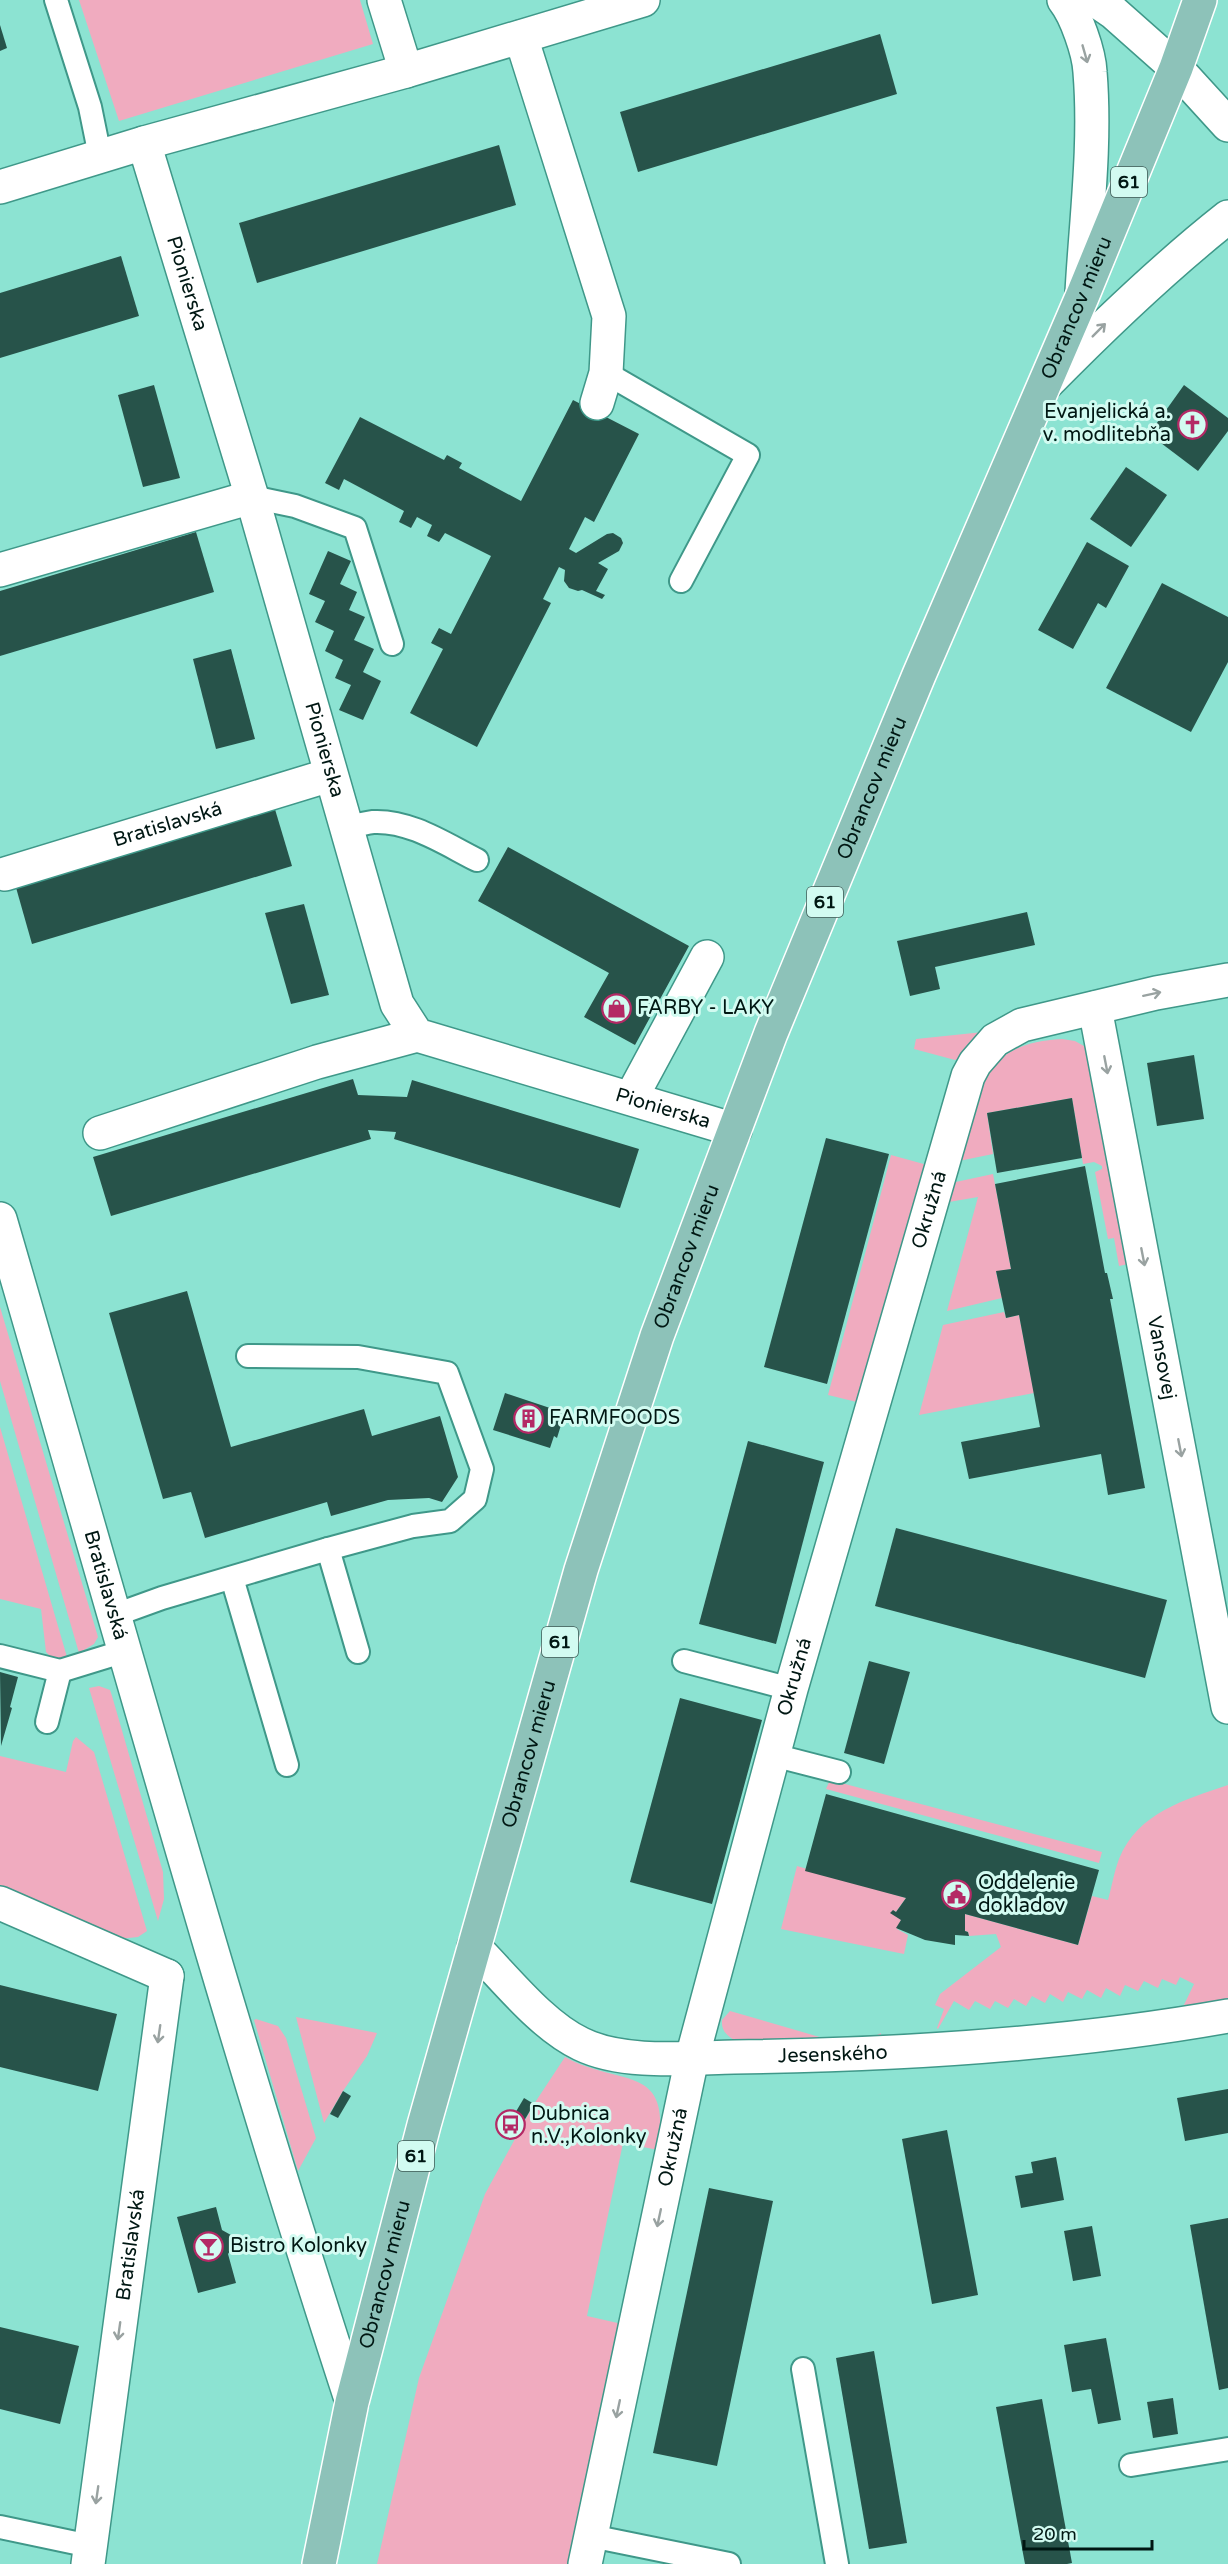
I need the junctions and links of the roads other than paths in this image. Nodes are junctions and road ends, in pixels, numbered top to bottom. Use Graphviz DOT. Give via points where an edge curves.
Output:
graph roads {
  1 [pos="56,0"];
  2 [pos="384,0"];
  3 [pos="643,0"];
  4 [pos="1064,0"];
  5 [pos="1095,0"];
  6 [pos="1200,0"];
  7 [pos="521,37"];
  8 [pos="1176,68"];
  9 [pos="406,71"];
  10 [pos="1228,125"];
  11 [pos="144,143"];
  12 [pos="100,156"];
  13 [pos="0,187"];
  14 [pos="1228,218"];
  15 [pos="1082,297"];
  16 [pos="1043,386"];
  17 [pos="601,388"];
  18 [pos="252,497"];
  19 [pos="0,570"];
  20 [pos="681,581"];
  21 [pos="392,644"];
  22 [pos="330,775"];
  23 [pos="346,828"];
  24 [pos="477,860"];
  25 [pos="5,874"];
  26 [pos="707,957"];
  27 [pos="1228,980"];
  28 [pos="1095,1008"];
  29 [pos="417,1035"];
  30 [pos="631,1098"];
  31 [pos="735,1130"];
  32 [pos="100,1133"];
  33 [pos="0,1218"];
  34 [pos="248,1356"];
  35 [pos="328,1550"];
  36 [pos="232,1578"];
  37 [pos="115,1614"];
  38 [pos="125,1651"];
  39 [pos="358,1652"];
  40 [pos="0,1656"];
  41 [pos="684,1661"];
  42 [pos="60,1671"];
  43 [pos="791,1689"];
  44 [pos="1228,1707"];
  45 [pos="47,1722"];
  46 [pos="773,1755"];
  47 [pos="287,1765"];
  48 [pos="839,1772"];
  49 [pos="0,1903"];
  50 [pos="474,1947"];
  51 [pos="211,1951"];
  52 [pos="167,1976"];
  53 [pos="1228,2016"];
  54 [pos="692,2058"];
  55 [pos="803,2368"];
  56 [pos="352,2402"];
  57 [pos="1228,2449"];
  58 [pos="1131,2465"];
  59 [pos="0,2528"];
  60 [pos="588,2550"];
  61 [pos="89,2555"];
  62 [pos="320,2564"];
  63 [pos="729,2564"];
  64 [pos="837,2564"];
  1 -- 12 [label="lane" via="90,107"];
  2 -- 9 [label="street"];
  3 -- 7 [label="street"];
  4 -- 15 [label="street, one-way" via="1073,11 1090,70"];
  5 -- 8 [label="street"];
  6 -- 8 [label="main road, Obrancov mieru / 61"];
  7 -- 9 [label="street"];
  7 -- 17 [label="street" via="609,316"];
  8 -- 10 [label="street"];
  8 -- 15 [label="main road, Obrancov mieru / 61"];
  9 -- 11 [label="street"];
  11 -- 12 [label="street"];
  11 -- 18 [label="street, Pionierska"];
  12 -- 13 [label="street"];
  16 -- 14 [label="street, one-way" via="1121,308"];
  15 -- 16 [label="main road, Obrancov mieru / 61"];
  16 -- 31 [label="main road, Obrancov mieru / 61" via="914,686"];
  17 -- 20 [label="lane" via="748,455"];
  18 -- 19 [label="street"];
  18 -- 21 [label="lane" via="295,506 355,528"];
  18 -- 22 [label="street, Pionierska"];
  22 -- 23 [label="street, Pionierska"];
  22 -- 25 [label="street, Bratislavská"];
  23 -- 24 [label="lane" via="373,822 397,824"];
  23 -- 29 [label="street, Pionierska" via="397,1004"];
  26 -- 30 [label="street"];
  28 -- 27 [label="street, Okružná, one-way"];
  28 -- 43 [label="street, Okružná" via="1009,1031 983,1052 968,1076"];
  28 -- 44 [label="street, Vansovej, one-way"];
  29 -- 30 [label="street, Pionierska"];
  29 -- 32 [label="street" via="337,1056"];
  30 -- 31 [label="street, Pionierska"];
  31 -- 50 [label="main road, Obrancov mieru / 61" via="657,1336 594,1529"];
  33 -- 37 [label="street, Bratislavská"];
  34 -- 35 [label="lane" via="358,1357 447,1373 482,1469 476,1499 450,1521 413,1526"];
  35 -- 36 [label="lane"];
  35 -- 39 [label="lane"];
  36 -- 37 [label="lane"];
  36 -- 47 [label="lane"];
  37 -- 38 [label="street, Bratislavská"];
  38 -- 42 [label="lane"];
  38 -- 51 [label="street, Bratislavská"];
  40 -- 42 [label="lane"];
  41 -- 43 [label="lane"];
  42 -- 45 [label="lane"];
  43 -- 46 [label="street, Okružná"];
  46 -- 48 [label="lane"];
  46 -- 54 [label="street, Okružná"];
  49 -- 52 [label="street"];
  50 -- 54 [label="street, Jesenského" via="549,2022 581,2044 632,2056"];
  50 -- 56 [label="main road, Obrancov mieru / 61"];
  51 -- 52 [label="street"];
  51 -- 56 [label="street, Bratislavská"];
  52 -- 61 [label="street, Bratislavská, one-way"];
  53 -- 54 [label="street, Jesenského" via="984,2047 799,2057"];
  54 -- 60 [label="street, Okružná, one-way"];
  55 -- 64 [label="lane"];
  56 -- 62 [label="main road, Obrancov mieru / 61"];
  57 -- 58 [label="lane"];
  59 -- 61 [label="lane"];
  60 -- 63 [label="lane"];
}
